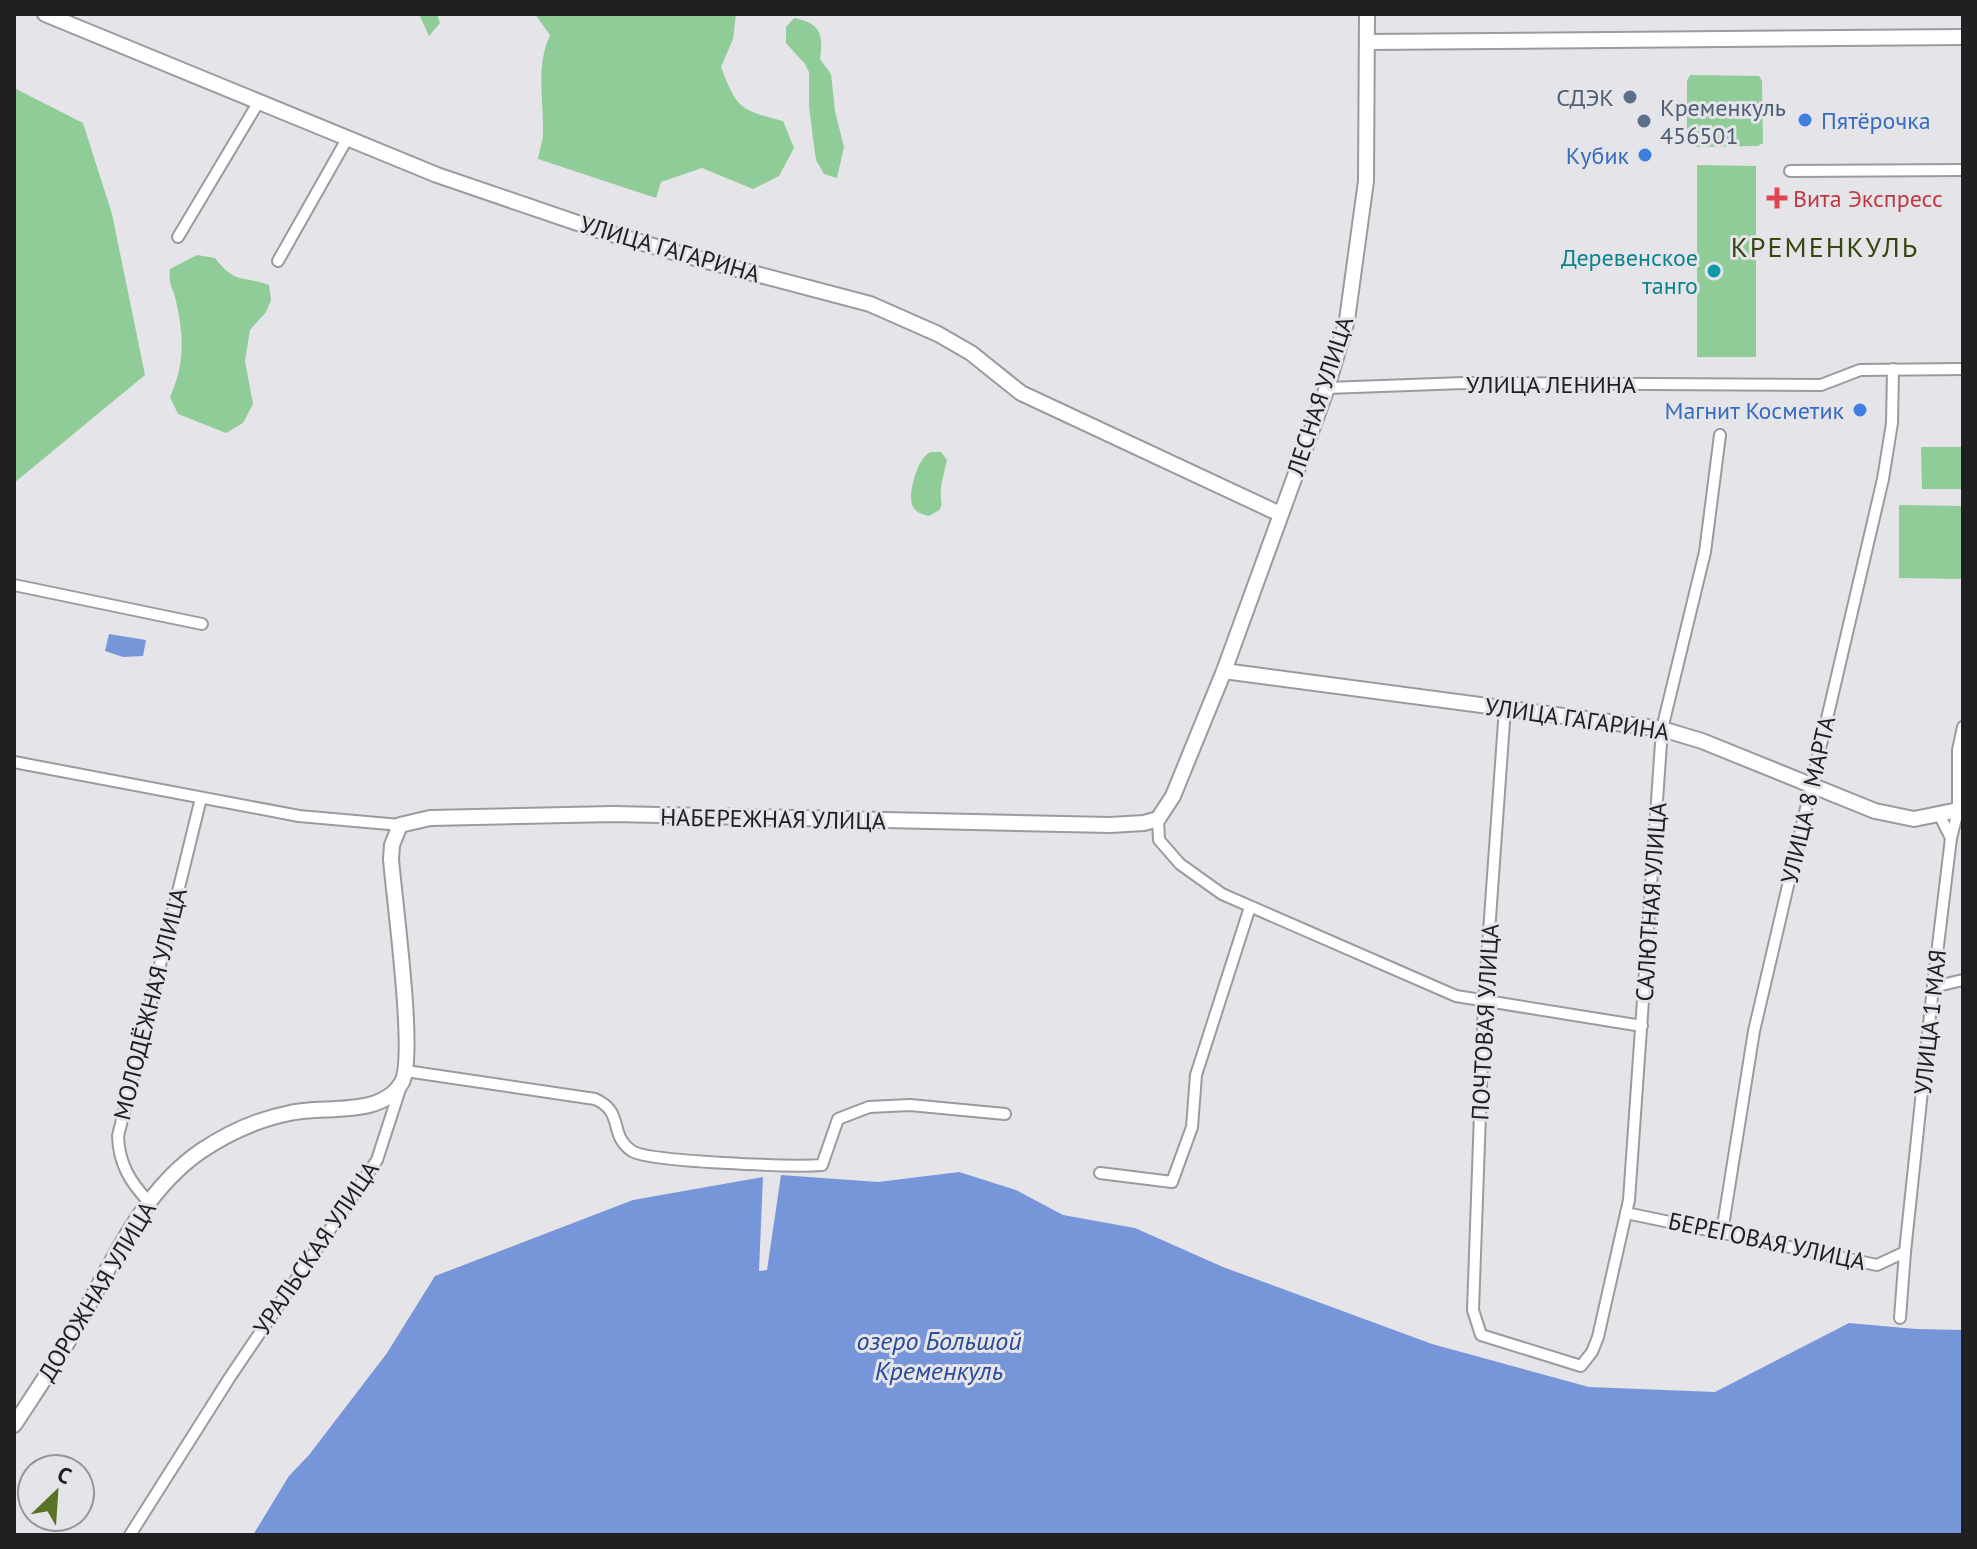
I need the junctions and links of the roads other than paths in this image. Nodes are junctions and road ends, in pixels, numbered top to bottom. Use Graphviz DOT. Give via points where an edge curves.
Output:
graph roads {
  1 [pos="45,14"];
  2 [pos="1367,14"];
  3 [pos="1963,37"];
  4 [pos="1368,42"];
  5 [pos="258,103"];
  6 [pos="347,139"];
  7 [pos="1963,170"];
  8 [pos="1790,171"];
  9 [pos="178,237"];
  10 [pos="278,261"];
  11 [pos="1893,369"];
  12 [pos="1963,369"];
  13 [pos="1327,388"];
  14 [pos="1720,435"];
  15 [pos="1280,514"];
  16 [pos="14,585"];
  17 [pos="202,624"];
  18 [pos="1224,671"];
  19 [pos="1505,708"];
  20 [pos="1963,727"];
  21 [pos="1662,729"];
  22 [pos="14,762"];
  23 [pos="1811,786"];
  24 [pos="201,798"];
  25 [pos="1961,810"];
  26 [pos="1939,814"];
  27 [pos="1158,819"];
  28 [pos="398,830"];
  29 [pos="1951,838"];
  30 [pos="1250,907"];
  31 [pos="1963,980"];
  32 [pos="1933,987"];
  33 [pos="1484,1002"];
  34 [pos="1642,1026"];
  35 [pos="405,1076"];
  36 [pos="1005,1114"];
  37 [pos="1100,1173"];
  38 [pos="149,1202"];
  39 [pos="1626,1213"];
  40 [pos="1722,1232"];
  41 [pos="1905,1252"];
  42 [pos="1900,1318"];
  43 [pos="1581,1366"];
  44 [pos="14,1425"];
  45 [pos="130,1535"];
  1 -- 5 [label="street, УЛИЦА ГАГАРИНА"];
  2 -- 4 [label="street, ЛЕСНАЯ УЛИЦА"];
  3 -- 4 [label="street"];
  4 -- 13 [label="street, ЛЕСНАЯ УЛИЦА" via="1366,181 1347,320"];
  5 -- 6 [label="street, УЛИЦА ГАГАРИНА"];
  5 -- 9 [label="street"];
  6 -- 10 [label="street"];
  6 -- 15 [label="street, УЛИЦА ГАГАРИНА" via="598,230 870,304 971,353 1021,393"];
  7 -- 8 [label="street"];
  11 -- 12 [label="street, УЛИЦА ЛЕНИНА"];
  11 -- 13 [label="street, УЛИЦА ЛЕНИНА" via="1860,370 1821,385 1464,383"];
  11 -- 23 [label="street, УЛИЦА 8 МАРТА" via="1883,479"];
  13 -- 15 [label="street, ЛЕСНАЯ УЛИЦА"];
  14 -- 21 [label="street, САЛЮТНАЯ УЛИЦА" via="1705,552"];
  15 -- 18 [label="street, ЛЕСНАЯ УЛИЦА"];
  16 -- 17 [label="street"];
  18 -- 19 [label="street, УЛИЦА ГАГАРИНА"];
  18 -- 27 [label="street" via="1173,796"];
  19 -- 21 [label="street, УЛИЦА ГАГАРИНА"];
  19 -- 33 [label="street, ПОЧТОВАЯ УЛИЦА"];
  20 -- 25 [label="street, УЛИЦА 1 МАЯ" via="1958,750"];
  21 -- 23 [label="street, УЛИЦА ГАГАРИНА"];
  21 -- 34 [label="street, САЛЮТНАЯ УЛИЦА"];
  22 -- 24 [label="street"];
  23 -- 26 [label="street, УЛИЦА ГАГАРИНА" via="1875,811 1914,819"];
  23 -- 40 [label="street, УЛИЦА 8 МАРТА" via="1754,1031"];
  24 -- 28 [label="street"];
  24 -- 38 [label="street, МОЛОДЁЖНАЯ УЛИЦА" via="118,1136 124,1170"];
  25 -- 26 [label="street, УЛИЦА ГАГАРИНА"];
  25 -- 29 [label="street, УЛИЦА 1 МАЯ"];
  26 -- 29 [label="street"];
  27 -- 28 [label="street, НАБЕРЕЖНАЯ УЛИЦА" via="1110,825 613,814 430,818"];
  27 -- 30 [label="street" via="1159,840 1180,864"];
  28 -- 35 [label="street, УРАЛЬСКАЯ УЛИЦА" via="391,859 408,1046"];
  29 -- 32 [label="street, УЛИЦА 1 МАЯ"];
  30 -- 33 [label="street" via="1456,996"];
  30 -- 37 [label="street" via="1196,1075 1192,1127 1172,1182"];
  31 -- 32 [label="street"];
  32 -- 41 [label="street, УЛИЦА 1 МАЯ"];
  33 -- 34 [label="street"];
  33 -- 43 [label="street, ПОЧТОВАЯ УЛИЦА" via="1473,1310 1481,1335"];
  34 -- 39 [label="street, САЛЮТНАЯ УЛИЦА"];
  35 -- 36 [label="street" via="595,1099 613,1112 619,1137 633,1152 797,1167 822,1165 838,1119 869,1107 910,1105"];
  35 -- 38 [label="street, ДОРОЖНАЯ УЛИЦА" via="385,1099 292,1112 236,1132 200,1152"];
  35 -- 45 [label="street, УРАЛЬСКАЯ УЛИЦА" via="377,1160"];
  38 -- 44 [label="street, ДОРОЖНАЯ УЛИЦА"];
  39 -- 40 [label="street, БЕРЕГОВАЯ УЛИЦА"];
  39 -- 43 [label="street, САЛЮТНАЯ УЛИЦА" via="1598,1337"];
  40 -- 41 [label="street, БЕРЕГОВАЯ УЛИЦА" via="1877,1265"];
  41 -- 42 [label="street, УЛИЦА 1 МАЯ"];
}
